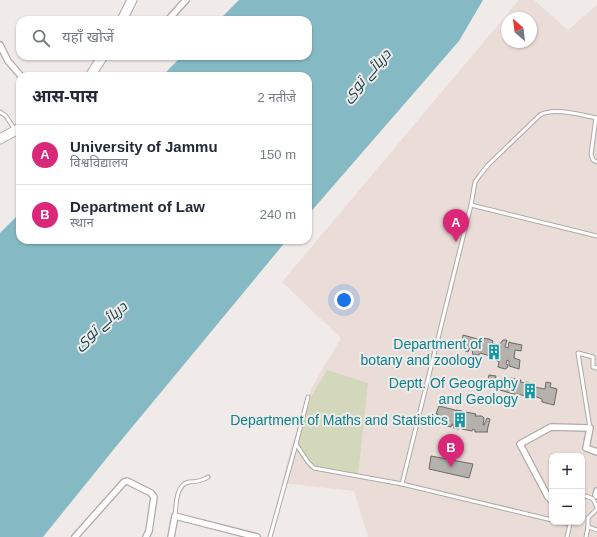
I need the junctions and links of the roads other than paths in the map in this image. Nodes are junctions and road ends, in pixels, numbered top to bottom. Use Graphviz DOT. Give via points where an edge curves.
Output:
graph roads {
  1 [pos="132,0"];
  2 [pos="138,0"];
  3 [pos="186,0"];
  4 [pos="124,16"];
  5 [pos="131,16"];
  6 [pos="172,16"];
  7 [pos="0,45"];
  8 [pos="101,60"];
  9 [pos="107,60"];
  10 [pos="18,72"];
  11 [pos="93,72"];
  12 [pos="100,72"];
  13 [pos="0,112"];
  14 [pos="596,118"];
  15 [pos="16,128"];
  16 [pos="16,132"];
  17 [pos="16,133"];
  18 [pos="0,139"];
  19 [pos="0,145"];
  20 [pos="597,162"];
  21 [pos="471,205"];
  22 [pos="597,236"];
  23 [pos="597,368"];
  24 [pos="308,397"];
  25 [pos="590,428"];
  26 [pos="296,444"];
  27 [pos="597,452"];
  28 [pos="208,477"];
  29 [pos="402,484"];
  30 [pos="597,491"];
  31 [pos="585,496"];
  32 [pos="597,496"];
  33 [pos="549,498"];
  34 [pos="597,508"];
  35 [pos="175,516"];
  36 [pos="549,519"];
  37 [pos="570,525"];
  38 [pos="588,527"];
  39 [pos="597,530"];
  40 [pos="75,537"];
  41 [pos="146,537"];
  42 [pos="171,537"];
  43 [pos="257,537"];
  44 [pos="270,537"];
  45 [pos="567,537"];
  46 [pos="586,537"];
  1 -- 4 [label="main road"];
  2 -- 5 [label="main road"];
  3 -- 6 [label="street"];
  7 -- 10 [label="street" via="8,61"];
  8 -- 11 [label="main road"];
  9 -- 12 [label="main road"];
  13 -- 15 [label="lane"];
  14 -- 20 [label="lane" via="591,154"];
  14 -- 21 [label="lane" via="556,112 540,115 480,175"];
  16 -- 18 [label="main road"];
  17 -- 19 [label="main road"];
  21 -- 22 [label="lane"];
  21 -- 29 [label="lane"];
  23 -- 25 [label="lane" via="593,367 593,357 578,354"];
  24 -- 26 [label="lane"];
  25 -- 27 [label="street" via="586,448"];
  25 -- 33 [label="street" via="551,426 520,444"];
  26 -- 29 [label="lane" via="314,468"];
  26 -- 44 [label="lane"];
  28 -- 35 [label="lane" via="182,486 178,494"];
  29 -- 36 [label="lane"];
  30 -- 32 [label="street"];
  31 -- 34 [label="lane" via="593,499"];
  34 -- 38 [label="lane" via="588,518"];
  35 -- 42 [label="street"];
  35 -- 43 [label="street"];
  37 -- 45 [label="lane"];
  38 -- 39 [label="lane"];
  38 -- 46 [label="lane"];
  40 -- 41 [label="street" via="127,481 154,497"];
}
